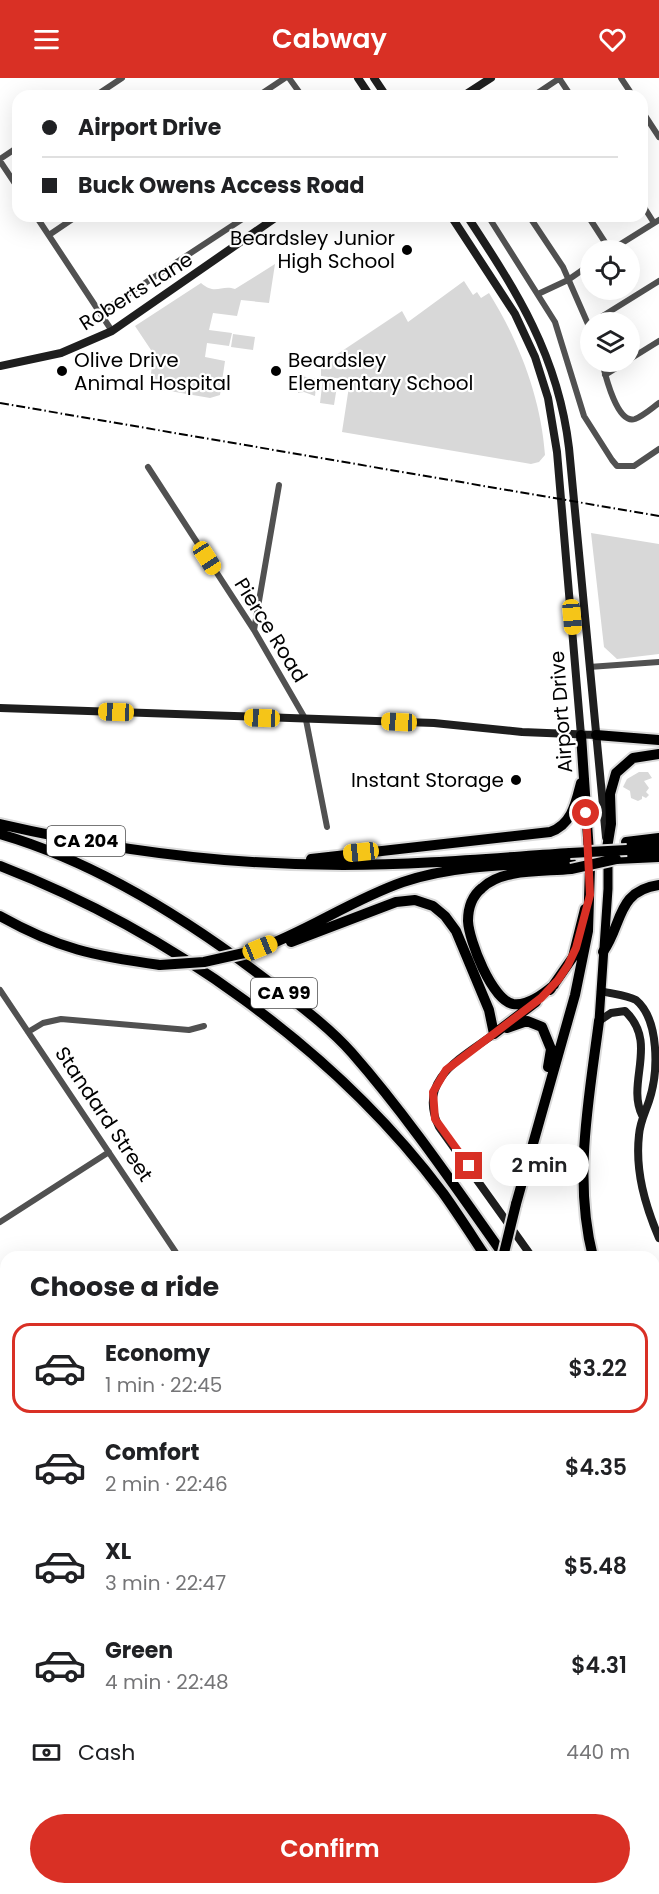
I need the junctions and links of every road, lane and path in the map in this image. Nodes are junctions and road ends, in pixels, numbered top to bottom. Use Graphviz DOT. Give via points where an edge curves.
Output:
graph roads {
  1 [pos="122,78"];
  2 [pos="287,78"];
  3 [pos="491,78"];
  4 [pos="560,78"];
  5 [pos="104,90"];
  6 [pos="268,90"];
  7 [pos="297,90"];
  8 [pos="474,90"];
  9 [pos="542,90"];
  10 [pos="648,120"];
  11 [pos="659,137"];
  12 [pos="0,160"];
  13 [pos="12,179"];
  14 [pos="657,221"];
  15 [pos="40,222"];
  16 [pos="68,222"];
  17 [pos="238,222"];
  18 [pos="269,222"];
  19 [pos="455,222"];
  20 [pos="471,222"];
  21 [pos="492,222"];
  22 [pos="534,222"];
  23 [pos="592,222"];
  24 [pos="49,235"];
  25 [pos="604,240"];
  26 [pos="627,240"];
  27 [pos="580,272"];
  28 [pos="568,280"];
  29 [pos="659,281"];
  30 [pos="538,294"];
  31 [pos="101,312"];
  32 [pos="584,312"];
  33 [pos="612,312"];
  34 [pos="112,331"];
  35 [pos="659,341"];
  36 [pos="640,353"];
  37 [pos="0,366"];
  38 [pos="604,372"];
  39 [pos="610,372"];
  40 [pos="605,375"];
  41 [pos="659,403"];
  42 [pos="659,449"];
  43 [pos="148,467"];
  44 [pos="279,485"];
  45 [pos="254,630"];
  46 [pos="659,662"];
  47 [pos="589,667"];
  48 [pos="0,708"];
  49 [pos="306,720"];
  50 [pos="580,735"];
  51 [pos="596,735"];
  52 [pos="659,740"];
  53 [pos="659,754"];
  54 [pos="583,777"];
  55 [pos="0,824"];
  56 [pos="327,827"];
  57 [pos="0,834"];
  58 [pos="659,838"];
  59 [pos="607,848"];
  60 [pos="659,848"];
  61 [pos="627,850"];
  62 [pos="659,857"];
  63 [pos="573,859"];
  64 [pos="285,864"];
  65 [pos="0,866"];
  66 [pos="659,885"];
  67 [pos="590,895"];
  68 [pos="0,916"];
  69 [pos="253,951"];
  70 [pos="603,952"];
  71 [pos="554,985"];
  72 [pos="601,991"];
  73 [pos="0,992"];
  74 [pos="599,1021"];
  75 [pos="204,1026"];
  76 [pos="28,1032"];
  77 [pos="494,1034"];
  78 [pos="642,1114"];
  79 [pos="538,1123"];
  80 [pos="109,1152"];
  81 [pos="0,1222"];
  82 [pos="659,1238"];
  83 [pos="175,1251"];
  84 [pos="483,1251"];
  85 [pos="500,1251"];
  86 [pos="505,1251"];
  87 [pos="528,1251"];
  88 [pos="592,1251"];
  1 -- 5 [label="street"];
  2 -- 6 [label="street"];
  2 -- 7 [label="street"];
  3 -- 8 [label="main road"];
  4 -- 9 [label="street"];
  10 -- 11 [label="street"];
  12 -- 13 [label="street"];
  14 -- 26 [label="street"];
  15 -- 24 [label="street"];
  16 -- 24 [label="street"];
  17 -- 31 [label="street"];
  18 -- 34 [label="main road, Roberts Lane"];
  19 -- 50 [label="main road, Airport Drive" via="515,314 548,398 558,461"];
  20 -- 47 [label="main road, Airport Drive" via="529,313 560,393 569,448"];
  21 -- 30 [label="street"];
  22 -- 28 [label="street"];
  23 -- 25 [label="street"];
  24 -- 31 [label="street"];
  27 -- 28 [label="street"];
  28 -- 30 [label="street"];
  28 -- 32 [label="street"];
  29 -- 33 [label="street"];
  30 -- 42 [label="street" via="562,341 584,416 612,460 623,468 634,466"];
  31 -- 34 [label="street"];
  34 -- 37 [label="main road, Roberts Lane" via="61,353"];
  35 -- 36 [label="street"];
  38 -- 40 [label="street"];
  39 -- 40 [label="street"];
  40 -- 41 [label="street" via="622,414 628,419"];
  43 -- 45 [label="street, Pierce Road"];
  44 -- 45 [label="street"];
  45 -- 49 [label="street, Pierce Road"];
  46 -- 47 [label="street"];
  47 -- 51 [label="main road, Airport Drive"];
  48 -- 49 [label="main road"];
  49 -- 50 [label="main road" via="434,723"];
  49 -- 56 [label="street, Pierce Road"];
  50 -- 51 [label="main road"];
  50 -- 54 [label="highway, Airport Drive"];
  51 -- 52 [label="highway"];
  51 -- 59 [label="main road, Airport Drive"];
  53 -- 59 [label="highway" via="633,758 616,773 610,794"];
  54 -- 64 [label="highway" via="570,817 557,830"];
  54 -- 67 [label="highway, Airport Drive"];
  55 -- 64 [label="highway, CA 204" via="153,852"];
  57 -- 85 [label="highway, CA 99" via="72,862 155,905 253,969 295,1002 352,1052 420,1138"];
  58 -- 61 [label="highway"];
  59 -- 70 [label="main road, Airport Drive" via="609,876"];
  60 -- 61 [label="highway, CA 204"];
  61 -- 62 [label="highway, CA 204"];
  61 -- 63 [label="highway, CA 204, bridge"];
  61 -- 63 [label="highway, CA 204, bridge" via="616,859"];
  63 -- 64 [label="highway, CA 204"];
  63 -- 69 [label="highway, CA 204" via="459,869 418,878 377,892"];
  63 -- 71 [label="highway" via="498,878 479,890 469,909 471,936 497,995 519,1004"];
  65 -- 84 [label="highway, CA 99" via="77,898 155,940 299,1042 344,1083 418,1162"];
  66 -- 70 [label="highway" via="630,896"];
  67 -- 71 [label="highway" via="573,957"];
  67 -- 79 [label="highway, Airport Drive" via="588,931 575,995"];
  68 -- 69 [label="highway, bridge" via="64,947 160,965 190,964"];
  69 -- 77 [label="highway" via="283,945 396,902 426,903 439,910 453,926 489,1010"];
  70 -- 72 [label="main road, Airport Drive"];
  71 -- 77 [label="highway"];
  72 -- 74 [label="main road, Airport Drive"];
  72 -- 78 [label="main road" via="636,1000 649,1010 657,1024 656,1074"];
  73 -- 76 [label="street, Standard Street"];
  74 -- 78 [label="main road" via="611,1013 626,1011 644,1026 649,1050 637,1106"];
  74 -- 88 [label="highway, Airport Drive" via="584,1149 584,1197"];
  75 -- 76 [label="street" via="189,1030 61,1019"];
  76 -- 80 [label="street, Standard Street"];
  77 -- 79 [label="highway" via="527,1021 538,1023 546,1032 551,1055"];
  77 -- 87 [label="main road" via="441,1077 433,1092 432,1110 439,1127"];
  78 -- 82 [label="main road" via="638,1166"];
  79 -- 86 [label="highway, Airport Drive, bridge"];
  80 -- 81 [label="street"];
  80 -- 83 [label="street, Standard Street"];
}
